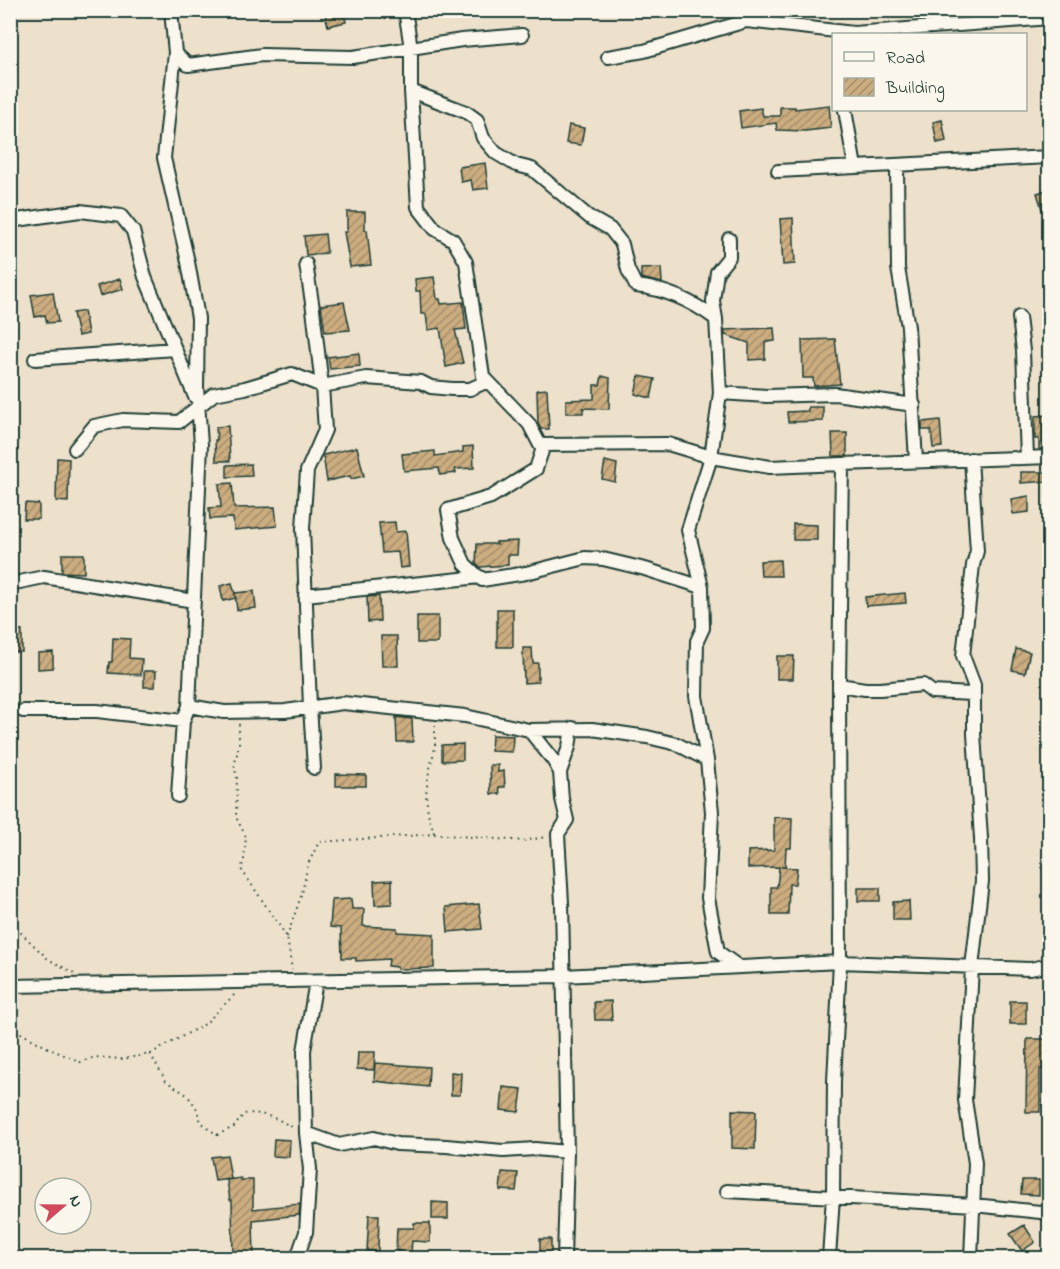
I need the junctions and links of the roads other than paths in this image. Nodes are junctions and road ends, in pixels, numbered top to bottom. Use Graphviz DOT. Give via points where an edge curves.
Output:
graph roads {
  1 [pos="171,10"];
  2 [pos="405,10"];
  3 [pos="956,10"];
  4 [pos="745,16"];
  5 [pos="1050,18"];
  6 [pos="958,25"];
  7 [pos="854,33"];
  8 [pos="522,35"];
  9 [pos="832,36"];
  10 [pos="411,48"];
  11 [pos="175,53"];
  12 [pos="608,57"];
  13 [pos="411,91"];
  14 [pos="845,111"];
  15 [pos="1050,157"];
  16 [pos="897,165"];
  17 [pos="855,168"];
  18 [pos="778,171"];
  19 [pos="10,221"];
  20 [pos="729,239"];
  21 [pos="306,264"];
  22 [pos="1019,317"];
  23 [pos="716,319"];
  24 [pos="176,349"];
  25 [pos="35,359"];
  26 [pos="488,381"];
  27 [pos="322,386"];
  28 [pos="720,393"];
  29 [pos="914,405"];
  30 [pos="199,407"];
  31 [pos="544,445"];
  32 [pos="75,448"];
  33 [pos="711,457"];
  34 [pos="1050,457"];
  35 [pos="1027,458"];
  36 [pos="971,459"];
  37 [pos="916,461"];
  38 [pos="842,464"];
  39 [pos="480,577"];
  40 [pos="10,584"];
  41 [pos="702,587"];
  42 [pos="305,595"];
  43 [pos="194,601"];
  44 [pos="839,685"];
  45 [pos="972,694"];
  46 [pos="189,706"];
  47 [pos="310,707"];
  48 [pos="23,711"];
  49 [pos="183,721"];
  50 [pos="572,728"];
  51 [pos="529,730"];
  52 [pos="707,760"];
  53 [pos="314,768"];
  54 [pos="560,772"];
  55 [pos="177,795"];
  56 [pos="840,962"];
  57 [pos="1050,964"];
  58 [pos="739,967"];
  59 [pos="972,967"];
  60 [pos="563,976"];
  61 [pos="316,981"];
  62 [pos="10,986"];
  63 [pos="306,1133"];
  64 [pos="567,1152"];
  65 [pos="727,1191"];
  66 [pos="833,1196"];
  67 [pos="974,1205"];
  68 [pos="1050,1213"];
  69 [pos="297,1258"];
  70 [pos="564,1258"];
  71 [pos="829,1258"];
  72 [pos="971,1258"];
  1 -- 11 [label="street"];
  2 -- 10 [label="street"];
  3 -- 6 [label="street"];
  4 -- 9 [label="street"];
  4 -- 12 [label="street" via="644,51"];
  5 -- 6 [label="street"];
  6 -- 7 [label="street"];
  8 -- 10 [label="street"];
  10 -- 11 [label="street" via="353,57 262,56 188,65"];
  10 -- 13 [label="street"];
  11 -- 30 [label="street" via="165,158 198,318"];
  13 -- 23 [label="street" via="466,112 477,120 483,138 496,153 532,169 609,229 622,244 636,286 658,288"];
  13 -- 26 [label="street" via="418,207 435,229 453,240 466,262 483,376"];
  14 -- 17 [label="street"];
  15 -- 16 [label="street"];
  16 -- 17 [label="street"];
  16 -- 29 [label="street" via="898,268 908,327"];
  17 -- 18 [label="street"];
  19 -- 24 [label="street" via="80,212 121,216 133,231 145,278"];
  20 -- 23 [label="street" via="729,257 717,272 713,301"];
  21 -- 27 [label="street"];
  22 -- 35 [label="street"];
  23 -- 28 [label="street"];
  24 -- 25 [label="street"];
  24 -- 30 [label="street"];
  26 -- 27 [label="street" via="470,389 366,378"];
  26 -- 31 [label="street" via="529,424 540,445"];
  27 -- 30 [label="street" via="292,374 214,394"];
  27 -- 42 [label="street" via="326,430 307,471 303,528"];
  28 -- 29 [label="street" via="835,394"];
  28 -- 33 [label="street"];
  29 -- 37 [label="street"];
  30 -- 32 [label="street" via="179,422 123,420 94,426"];
  30 -- 43 [label="street"];
  31 -- 33 [label="street" via="668,444"];
  31 -- 39 [label="street" via="536,469 491,497 448,510 453,538 465,564"];
  33 -- 38 [label="street" via="770,467"];
  33 -- 41 [label="street" via="688,530"];
  34 -- 35 [label="street"];
  35 -- 36 [label="street"];
  36 -- 37 [label="street"];
  36 -- 45 [label="street" via="976,551 963,656 974,685"];
  37 -- 38 [label="street"];
  38 -- 44 [label="street"];
  39 -- 41 [label="street" via="482,580 526,573 585,558 603,559"];
  39 -- 42 [label="street"];
  40 -- 43 [label="street" via="44,578"];
  41 -- 52 [label="street" via="703,628 697,640 696,696"];
  42 -- 47 [label="street"];
  43 -- 46 [label="street"];
  44 -- 45 [label="street" via="880,689 923,685 932,692"];
  44 -- 56 [label="street"];
  45 -- 59 [label="street" via="982,881"];
  46 -- 47 [label="street" via="224,712"];
  46 -- 49 [label="street"];
  47 -- 51 [label="street" via="343,703 435,712"];
  47 -- 53 [label="street"];
  48 -- 49 [label="street" via="97,711"];
  49 -- 55 [label="street"];
  50 -- 51 [label="street"];
  50 -- 52 [label="street" via="677,744"];
  50 -- 54 [label="street"];
  51 -- 54 [label="street"];
  52 -- 58 [label="street" via="712,812 708,898 718,952"];
  54 -- 60 [label="street" via="567,819 558,834"];
  56 -- 58 [label="street"];
  56 -- 59 [label="street"];
  56 -- 66 [label="street"];
  57 -- 59 [label="street" via="1030,969"];
  58 -- 60 [label="street"];
  59 -- 67 [label="street" via="965,1100 975,1163"];
  60 -- 61 [label="street"];
  60 -- 64 [label="street"];
  61 -- 62 [label="street"];
  61 -- 63 [label="street" via="304,1051"];
  63 -- 64 [label="street" via="339,1145 374,1138 398,1144"];
  63 -- 69 [label="street" via="310,1169 306,1232"];
  64 -- 70 [label="street"];
  65 -- 66 [label="street"];
  66 -- 67 [label="street"];
  66 -- 71 [label="street"];
  67 -- 68 [label="street"];
  67 -- 72 [label="street"];
}
